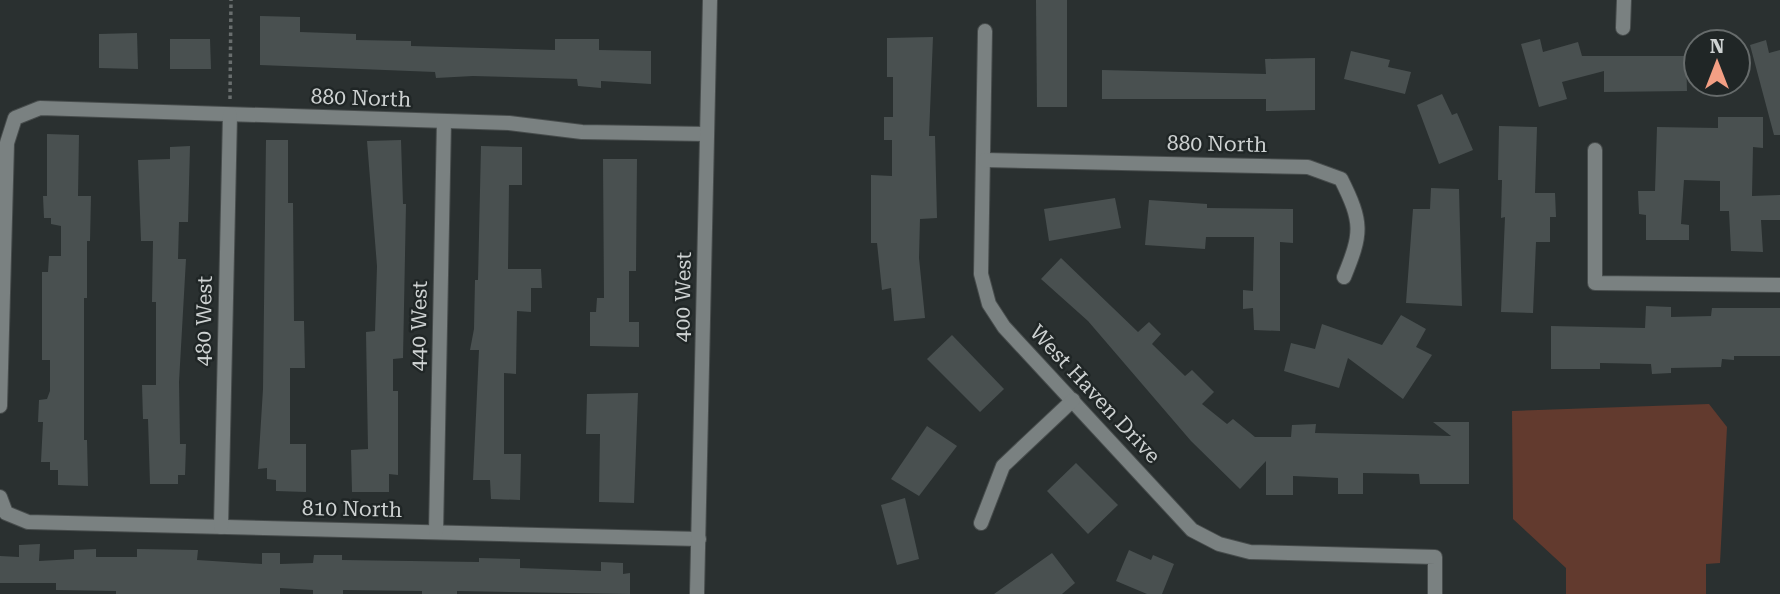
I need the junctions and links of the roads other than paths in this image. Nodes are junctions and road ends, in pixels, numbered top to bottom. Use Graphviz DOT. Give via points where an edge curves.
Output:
graph roads {
  1 [pos="710,0"];
  2 [pos="1624,0"];
  3 [pos="1623,28"];
  4 [pos="985,31"];
  5 [pos="230,115"];
  6 [pos="444,121"];
  7 [pos="707,135"];
  8 [pos="1594,150"];
  9 [pos="985,160"];
  10 [pos="1344,277"];
  11 [pos="1780,285"];
  12 [pos="1073,400"];
  13 [pos="0,406"];
  14 [pos="0,497"];
  15 [pos="981,523"];
  16 [pos="221,527"];
  17 [pos="436,532"];
  18 [pos="699,539"];
  19 [pos="698,594"];
  20 [pos="1434,594"];
  1 -- 7 [label="street, 400 West"];
  2 -- 3 [label="street"];
  4 -- 9 [label="street, West Haven Drive"];
  5 -- 6 [label="street, 880 North"];
  5 -- 13 [label="street, 880 North" via="40,108 15,118 6,143"];
  5 -- 16 [label="street, 480 West"];
  6 -- 7 [label="street, 880 North" via="582,132"];
  6 -- 17 [label="street, 440 West"];
  7 -- 18 [label="street, 400 West"];
  8 -- 11 [label="street" via="1594,283"];
  9 -- 10 [label="street, 880 North" via="1308,167 1341,179 1357,211 1358,242"];
  9 -- 12 [label="street, West Haven Drive" via="981,274 989,304 1004,327"];
  12 -- 15 [label="street" via="1003,466"];
  12 -- 20 [label="street, West Haven Drive" via="1192,530 1219,544 1250,552 1435,557"];
  14 -- 16 [label="street, 810 North" via="6,513 28,522"];
  16 -- 17 [label="street, 810 North"];
  17 -- 18 [label="street, 810 North"];
  18 -- 19 [label="street, 400 West"];
}
